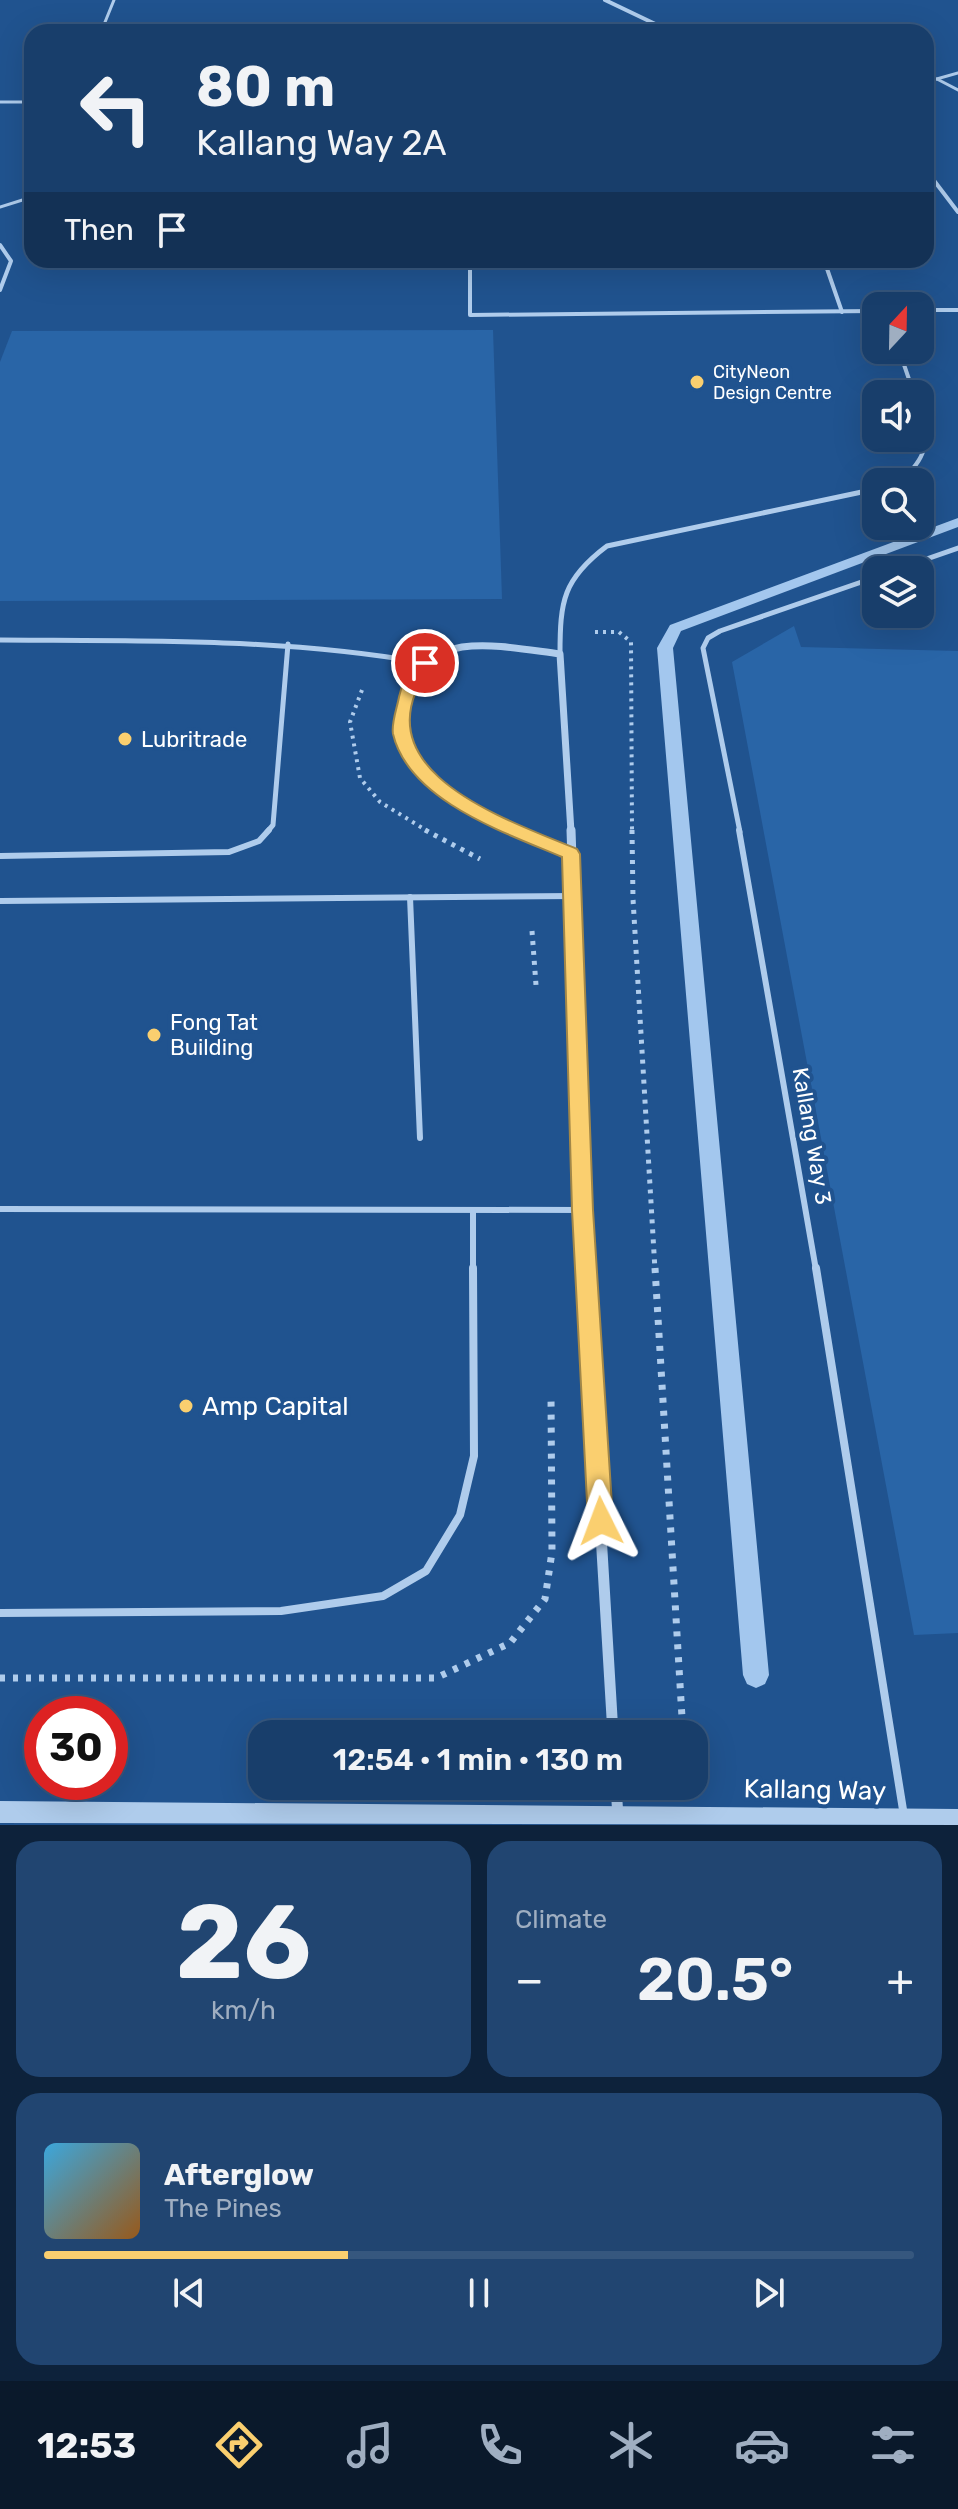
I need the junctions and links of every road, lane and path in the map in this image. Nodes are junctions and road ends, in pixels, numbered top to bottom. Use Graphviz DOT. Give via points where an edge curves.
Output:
graph roads {
  1 [pos="114,0"];
  2 [pos="605,0"];
  3 [pos="104,24"];
  4 [pos="655,24"];
  5 [pos="958,73"];
  6 [pos="937,79"];
  7 [pos="934,80"];
  8 [pos="958,90"];
  9 [pos="0,102"];
  10 [pos="24,102"];
  11 [pos="934,180"];
  12 [pos="24,200"];
  13 [pos="0,207"];
  14 [pos="958,212"];
  15 [pos="0,245"];
  16 [pos="470,268"];
  17 [pos="827,268"];
  18 [pos="0,290"];
  19 [pos="934,310"];
  20 [pos="958,310"];
  21 [pos="862,311"];
  22 [pos="842,312"];
  23 [pos="862,492"];
  24 [pos="958,548"];
  25 [pos="934,556"];
  26 [pos="862,582"];
  27 [pos="0,640"];
  28 [pos="288,644"];
  29 [pos="560,654"];
  30 [pos="425,663"];
  31 [pos="571,854"];
  32 [pos="0,856"];
  33 [pos="575,896"];
  34 [pos="410,897"];
  35 [pos="0,901"];
  36 [pos="420,1138"];
  37 [pos="0,1209"];
  38 [pos="582,1210"];
  39 [pos="473,1212"];
  40 [pos="0,1613"];
  41 [pos="612,1720"];
  42 [pos="617,1800"];
  43 [pos="0,1812"];
  44 [pos="618,1817"];
  45 [pos="904,1820"];
  46 [pos="958,1820"];
  1 -- 3 [label="lane"];
  2 -- 4 [label="street"];
  5 -- 6 [label="lane"];
  6 -- 7 [label="lane"];
  6 -- 8 [label="lane"];
  9 -- 10 [label="lane"];
  11 -- 14 [label="street"];
  12 -- 13 [label="lane"];
  15 -- 18 [label="lane" via="11,261"];
  16 -- 22 [label="lane" via="470,315"];
  17 -- 22 [label="lane"];
  19 -- 20 [label="lane"];
  21 -- 22 [label="lane"];
  23 -- 29 [label="lane" via="607,546 584,562 564,588"];
  24 -- 25 [label="lane"];
  26 -- 45 [label="lane, Kallang Way 3" via="720,631 703,648 736,797 856,1499"];
  27 -- 28 [label="lane"];
  28 -- 30 [label="lane"];
  28 -- 32 [label="lane" via="273,825 259,841 229,852"];
  29 -- 30 [label="street" via="474,646 433,655"];
  29 -- 31 [label="street"];
  30 -- 31 [label="street" via="411,678 400,732 418,771 482,816"];
  31 -- 33 [label="street"];
  33 -- 34 [label="lane"];
  33 -- 38 [label="street"];
  34 -- 35 [label="lane"];
  34 -- 36 [label="lane"];
  37 -- 39 [label="lane"];
  38 -- 39 [label="lane"];
  38 -- 41 [label="street"];
  39 -- 40 [label="lane" via="474,1456 460,1515 426,1571 383,1596 281,1611"];
  42 -- 44 [label="street"];
  43 -- 44 [label="street, Kallang Way"];
  44 -- 45 [label="street, Kallang Way"];
  45 -- 46 [label="street, Kallang Way"];
}
